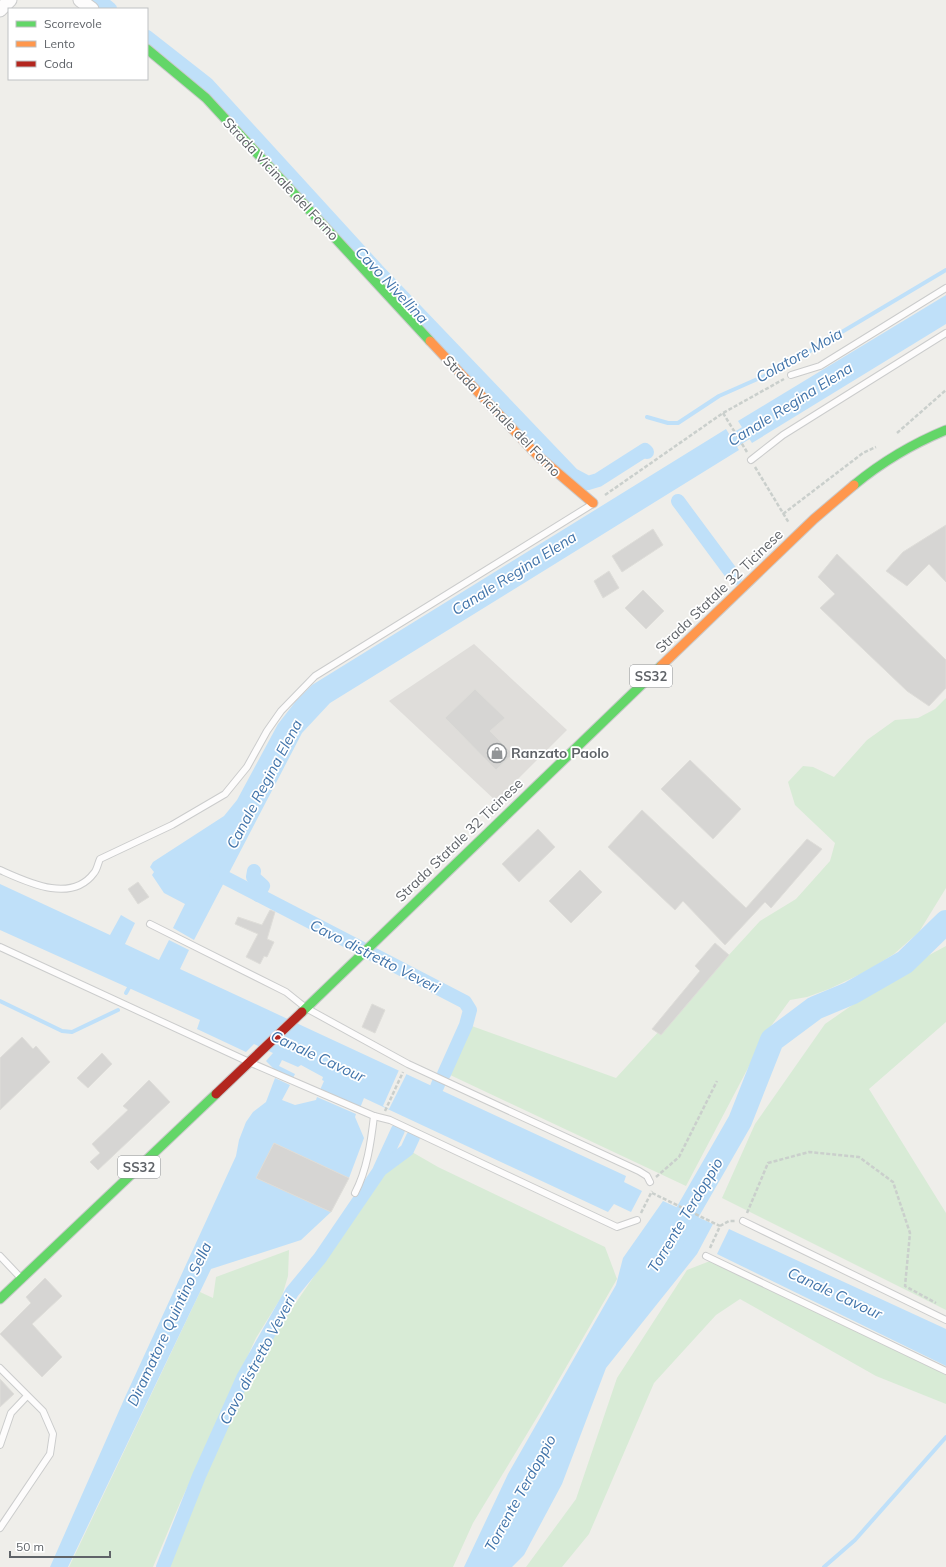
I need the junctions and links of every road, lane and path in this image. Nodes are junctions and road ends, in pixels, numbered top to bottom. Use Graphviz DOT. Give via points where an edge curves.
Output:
graph roads {
  1 [pos="10,0"];
  2 [pos="80,0"];
  3 [pos="91,8"];
  4 [pos="0,10"];
  5 [pos="148,51"];
  6 [pos="946,288"];
  7 [pos="946,333"];
  8 [pos="791,375"];
  9 [pos="946,390"];
  10 [pos="723,413"];
  11 [pos="946,430"];
  12 [pos="894,436"];
  13 [pos="882,444"];
  14 [pos="745,447"];
  15 [pos="751,460"];
  16 [pos="593,503"];
  17 [pos="783,514"];
  18 [pos="796,535"];
  19 [pos="0,870"];
  20 [pos="150,924"];
  21 [pos="0,947"];
  22 [pos="306,1008"];
  23 [pos="249,1062"];
  24 [pos="404,1072"];
  25 [pos="717,1081"];
  26 [pos="386,1108"];
  27 [pos="374,1116"];
  28 [pos="650,1182"];
  29 [pos="355,1192"];
  30 [pos="637,1220"];
  31 [pos="743,1221"];
  32 [pos="720,1226"];
  33 [pos="0,1256"];
  34 [pos="706,1256"];
  35 [pos="22,1279"];
  36 [pos="0,1300"];
  37 [pos="939,1305"];
  38 [pos="946,1320"];
  39 [pos="0,1368"];
  40 [pos="946,1371"];
  41 [pos="27,1396"];
  42 [pos="0,1445"];
  43 [pos="0,1528"];
  1 -- 4 [label="street"];
  2 -- 3 [label="street"];
  5 -- 16 [label="main road, Strada Vicinale del Forno" via="206,98 538,456"];
  6 -- 8 [label="lane" via="820,366"];
  7 -- 15 [label="lane" via="783,435"];
  8 -- 10 [label="path"];
  9 -- 12 [label="path"];
  10 -- 14 [label="path"];
  10 -- 16 [label="path"];
  11 -- 18 [label="main road, Strada Statale 32 Ticinese / SS32" via="911,445 876,467"];
  13 -- 17 [label="path" via="863,453"];
  15 -- 17 [label="path"];
  16 -- 19 [label="lane" via="315,676 281,711 236,782 225,794 210,804 100,859 94,873 67,889 53,889 23,881"];
  17 -- 18 [label="path"];
  18 -- 22 [label="main road, Strada Statale 32 Ticinese / SS32"];
  20 -- 22 [label="lane" via="286,992"];
  21 -- 23 [label="lane"];
  22 -- 23 [label="main road, SS32"];
  22 -- 28 [label="lane" via="408,1064 647,1176"];
  23 -- 27 [label="lane"];
  23 -- 35 [label="main road, SS32"];
  24 -- 26 [label="path"];
  25 -- 28 [label="path" via="679,1157"];
  27 -- 29 [label="lane" via="366,1164"];
  27 -- 30 [label="lane" via="390,1120 617,1227"];
  30 -- 32 [label="path" via="652,1193"];
  31 -- 32 [label="path" via="730,1221"];
  31 -- 37 [label="path" via="768,1163 809,1152 859,1157 893,1182 910,1233 905,1286"];
  31 -- 38 [label="lane"];
  32 -- 34 [label="path"];
  33 -- 35 [label="lane"];
  34 -- 40 [label="lane"];
  35 -- 36 [label="main road, SS32"];
  39 -- 41 [label="lane"];
  41 -- 42 [label="lane" via="11,1413"];
  41 -- 43 [label="lane" via="43,1411 53,1434 50,1454"];
}
